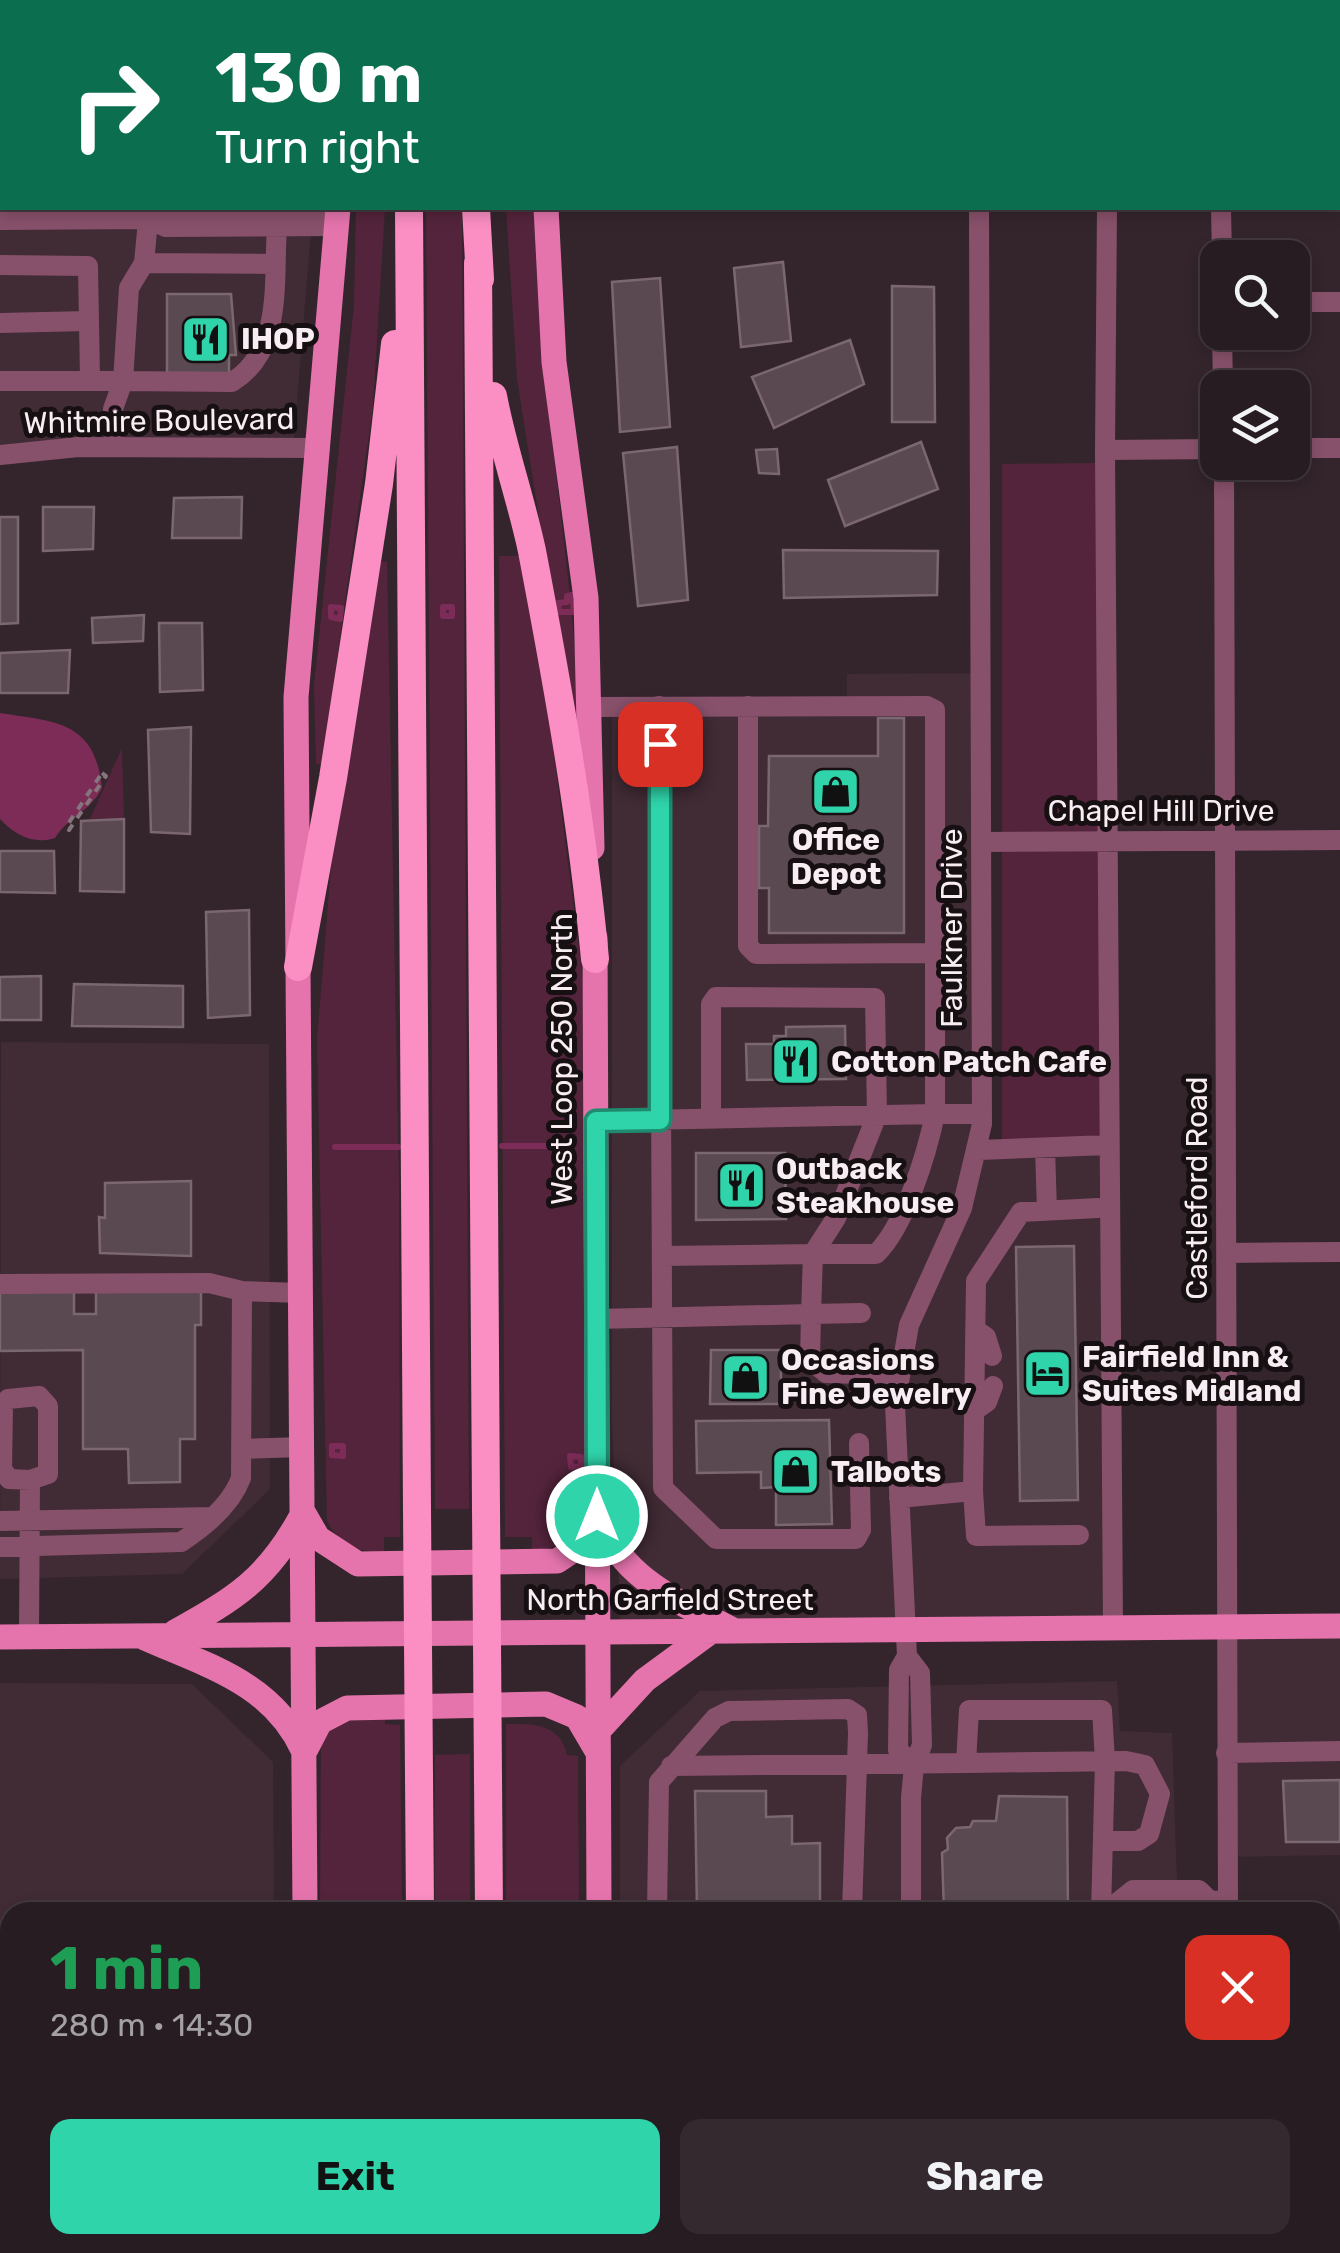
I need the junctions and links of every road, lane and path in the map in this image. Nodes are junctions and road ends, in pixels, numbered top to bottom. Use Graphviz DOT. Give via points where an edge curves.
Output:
graph roads {
  1 [pos="407,210"];
  2 [pos="407,210"];
  3 [pos="476,210"];
  4 [pos="546,210"];
  5 [pos="979,210"];
  6 [pos="1107,210"];
  7 [pos="1221,210"];
  8 [pos="148,213"];
  9 [pos="337,215"];
  10 [pos="0,220"];
  11 [pos="277,227"];
  12 [pos="1222,240"];
  13 [pos="144,263"];
  14 [pos="274,264"];
  15 [pos="478,264"];
  16 [pos="0,265"];
  17 [pos="1310,302"];
  18 [pos="1340,302"];
  19 [pos="89,321"];
  20 [pos="0,323"];
  21 [pos="90,379"];
  22 [pos="0,381"];
  23 [pos="123,381"];
  24 [pos="116,447"];
  25 [pos="320,448"];
  26 [pos="1310,448"];
  27 [pos="1340,448"];
  28 [pos="1200,449"];
  29 [pos="1105,450"];
  30 [pos="0,455"];
  31 [pos="1224,480"];
  32 [pos="588,706"];
  33 [pos="660,706"];
  34 [pos="748,706"];
  35 [pos="102,774"];
  36 [pos="1340,840"];
  37 [pos="1228,841"];
  38 [pos="982,842"];
  39 [pos="1108,842"];
  40 [pos="934,953"];
  41 [pos="595,959"];
  42 [pos="298,967"];
  43 [pos="935,1114"];
  44 [pos="982,1114"];
  45 [pos="877,1115"];
  46 [pos="712,1118"];
  47 [pos="660,1120"];
  48 [pos="596,1121"];
  49 [pos="1108,1146"];
  50 [pos="1045,1148"];
  51 [pos="979,1150"];
  52 [pos="1098,1208"];
  53 [pos="1047,1211"];
  54 [pos="1340,1252"];
  55 [pos="1227,1253"];
  56 [pos="812,1254"];
  57 [pos="662,1256"];
  58 [pos="0,1284"];
  59 [pos="242,1291"];
  60 [pos="301,1293"];
  61 [pos="861,1313"];
  62 [pos="811,1314"];
  63 [pos="663,1318"];
  64 [pos="596,1320"];
  65 [pos="976,1330"];
  66 [pos="992,1356"];
  67 [pos="898,1375"];
  68 [pos="993,1386"];
  69 [pos="974,1411"];
  70 [pos="859,1443"];
  71 [pos="302,1447"];
  72 [pos="242,1449"];
  73 [pos="30,1480"];
  74 [pos="973,1491"];
  75 [pos="899,1498"];
  76 [pos="597,1509"];
  77 [pos="303,1512"];
  78 [pos="213,1516"];
  79 [pos="30,1520"];
  80 [pos="0,1522"];
  81 [pos="1079,1535"];
  82 [pos="31,1546"];
  83 [pos="0,1548"];
  84 [pos="1340,1626"];
  85 [pos="1229,1627"];
  86 [pos="1113,1629"];
  87 [pos="738,1632"];
  88 [pos="174,1633"];
  89 [pos="598,1633"];
  90 [pos="709,1633"];
  91 [pos="136,1634"];
  92 [pos="304,1635"];
  93 [pos="0,1636"];
  94 [pos="28,1636"];
  95 [pos="906,1643"];
  96 [pos="598,1743"];
  97 [pos="1340,1751"];
  98 [pos="1226,1753"];
  99 [pos="305,1754"];
  100 [pos="1105,1761"];
  101 [pos="966,1763"];
  102 [pos="855,1765"];
  103 [pos="914,1765"];
  104 [pos="672,1766"];
  105 [pos="1103,1841"];
  106 [pos="305,1902"];
  107 [pos="420,1902"];
  108 [pos="489,1902"];
  109 [pos="599,1902"];
  110 [pos="657,1902"];
  111 [pos="852,1902"];
  112 [pos="911,1902"];
  113 [pos="1106,1902"];
  114 [pos="1111,1902"];
  115 [pos="1217,1902"];
  116 [pos="1222,1902"];
  1 -- 42 [label="highway" via="379,484"];
  2 -- 107 [label="highway, bridge"];
  3 -- 15 [label="highway"];
  4 -- 32 [label="main road, West Loop 250 North" via="554,362 586,598"];
  5 -- 38 [label="street, Faulkner Drive"];
  6 -- 29 [label="street"];
  7 -- 12 [label="street"];
  8 -- 9 [label="street"];
  8 -- 10 [label="street"];
  8 -- 11 [label="street" via="166,227"];
  8 -- 13 [label="street"];
  9 -- 11 [label="street"];
  9 -- 25 [label="main road"];
  11 -- 14 [label="street"];
  13 -- 14 [label="street"];
  13 -- 23 [label="street" via="129,288"];
  14 -- 23 [label="street" via="271,325 263,353 243,376 232,382"];
  15 -- 41 [label="highway" via="498,428 526,527 576,789"];
  15 -- 108 [label="highway, bridge"];
  16 -- 19 [label="street" via="88,266"];
  17 -- 18 [label="street"];
  19 -- 20 [label="street"];
  19 -- 21 [label="street"];
  21 -- 22 [label="street"];
  21 -- 23 [label="street"];
  23 -- 24 [label="street" via="112,409"];
  24 -- 25 [label="street, Whitmire Boulevard"];
  24 -- 30 [label="street, Whitmire Boulevard"];
  25 -- 42 [label="main road" via="296,698"];
  26 -- 27 [label="street"];
  28 -- 29 [label="street"];
  29 -- 39 [label="street"];
  31 -- 37 [label="street, Castleford Road"];
  32 -- 33 [label="street"];
  32 -- 41 [label="main road, West Loop 250 North"];
  33 -- 34 [label="street"];
  33 -- 47 [label="street"];
  34 -- 40 [label="street" via="748,946 756,954"];
  34 -- 40 [label="street" via="935,710"];
  35 -- 35 [label="path" via="66,828 69,830 106,776"];
  36 -- 37 [label="street, Chapel Hill Drive"];
  37 -- 39 [label="street, Chapel Hill Drive"];
  37 -- 55 [label="street, Castleford Road"];
  38 -- 39 [label="street, Chapel Hill Drive"];
  38 -- 44 [label="street, Faulkner Drive"];
  39 -- 49 [label="street"];
  40 -- 43 [label="street"];
  41 -- 48 [label="main road, West Loop 250 North"];
  42 -- 60 [label="main road"];
  43 -- 44 [label="street"];
  43 -- 45 [label="street"];
  43 -- 56 [label="street" via="920,1170 881,1250"];
  44 -- 51 [label="street, Faulkner Drive"];
  45 -- 46 [label="street"];
  45 -- 46 [label="street" via="875,998 716,998 710,1004"];
  45 -- 56 [label="street" via="836,1218"];
  46 -- 47 [label="street"];
  47 -- 48 [label="street"];
  47 -- 57 [label="street"];
  48 -- 64 [label="main road, West Loop 250 North"];
  49 -- 50 [label="street"];
  49 -- 86 [label="street"];
  50 -- 51 [label="street"];
  50 -- 53 [label="street"];
  51 -- 67 [label="street, Faulkner Drive" via="956,1224 916,1303"];
  52 -- 53 [label="street"];
  53 -- 65 [label="street" via="1020,1212 1001,1240 976,1282"];
  54 -- 55 [label="street"];
  55 -- 85 [label="street, Castleford Road"];
  56 -- 57 [label="street"];
  56 -- 62 [label="street"];
  57 -- 63 [label="street"];
  58 -- 59 [label="street" via="209,1283"];
  59 -- 60 [label="street"];
  59 -- 72 [label="street"];
  60 -- 71 [label="main road"];
  61 -- 62 [label="street"];
  62 -- 63 [label="street"];
  62 -- 67 [label="street" via="810,1360 826,1374"];
  63 -- 64 [label="street"];
  63 -- 70 [label="street" via="663,1488 716,1539 856,1539"];
  64 -- 76 [label="main road, West Loop 250 North"];
  65 -- 66 [label="street"];
  65 -- 69 [label="street"];
  67 -- 75 [label="street, Faulkner Drive"];
  68 -- 69 [label="street"];
  69 -- 74 [label="street"];
  71 -- 72 [label="street"];
  71 -- 77 [label="main road"];
  72 -- 78 [label="street" via="237,1489"];
  73 -- 79 [label="street"];
  74 -- 75 [label="street"];
  74 -- 81 [label="street" via="976,1536"];
  75 -- 95 [label="street, Faulkner Drive"];
  76 -- 77 [label="main road" via="580,1546 557,1561 358,1564 318,1538"];
  76 -- 87 [label="main road" via="623,1560 657,1590"];
  76 -- 89 [label="main road, West Loop 250 North"];
  77 -- 88 [label="main road" via="271,1567 242,1594"];
  77 -- 92 [label="main road"];
  78 -- 79 [label="street"];
  78 -- 82 [label="street" via="180,1542"];
  79 -- 80 [label="street"];
  79 -- 82 [label="street"];
  82 -- 83 [label="street"];
  82 -- 94 [label="street"];
  84 -- 85 [label="main road, North Garfield Street"];
  85 -- 86 [label="main road, North Garfield Street"];
  85 -- 98 [label="street, Castleford Road"];
  86 -- 95 [label="main road, North Garfield Street"];
  87 -- 90 [label="main road, North Garfield Street"];
  87 -- 95 [label="main road, North Garfield Street"];
  88 -- 91 [label="main road, North Garfield Street"];
  88 -- 92 [label="main road, North Garfield Street"];
  89 -- 90 [label="main road, North Garfield Street"];
  89 -- 92 [label="main road, North Garfield Street"];
  89 -- 96 [label="main road, West Loop 250 North"];
  90 -- 96 [label="main road" via="640,1684"];
  91 -- 94 [label="main road, North Garfield Street"];
  91 -- 99 [label="main road" via="251,1685 291,1725"];
  92 -- 99 [label="main road"];
  93 -- 94 [label="main road, North Garfield Street"];
  95 -- 103 [label="street, Faulkner Drive" via="920,1673 922,1745"];
  96 -- 99 [label="main road" via="577,1717 546,1704 347,1708 313,1729"];
  96 -- 109 [label="main road, West Loop 250 North"];
  97 -- 98 [label="street"];
  98 -- 116 [label="street, Castleford Road"];
  99 -- 106 [label="main road"];
  100 -- 101 [label="street"];
  100 -- 101 [label="street" via="1102,1710 1091,1707 969,1710"];
  100 -- 105 [label="street"];
  100 -- 105 [label="street" via="1146,1765 1160,1794 1149,1834 1138,1841"];
  101 -- 103 [label="street"];
  102 -- 103 [label="street"];
  102 -- 104 [label="street"];
  102 -- 104 [label="street" via="856,1715 848,1709 729,1711"];
  102 -- 111 [label="street"];
  103 -- 112 [label="street, Faulkner Drive"];
  104 -- 110 [label="street" via="655,1802"];
  105 -- 113 [label="street"];
  114 -- 115 [label="street" via="1132,1890 1199,1890"];
}
